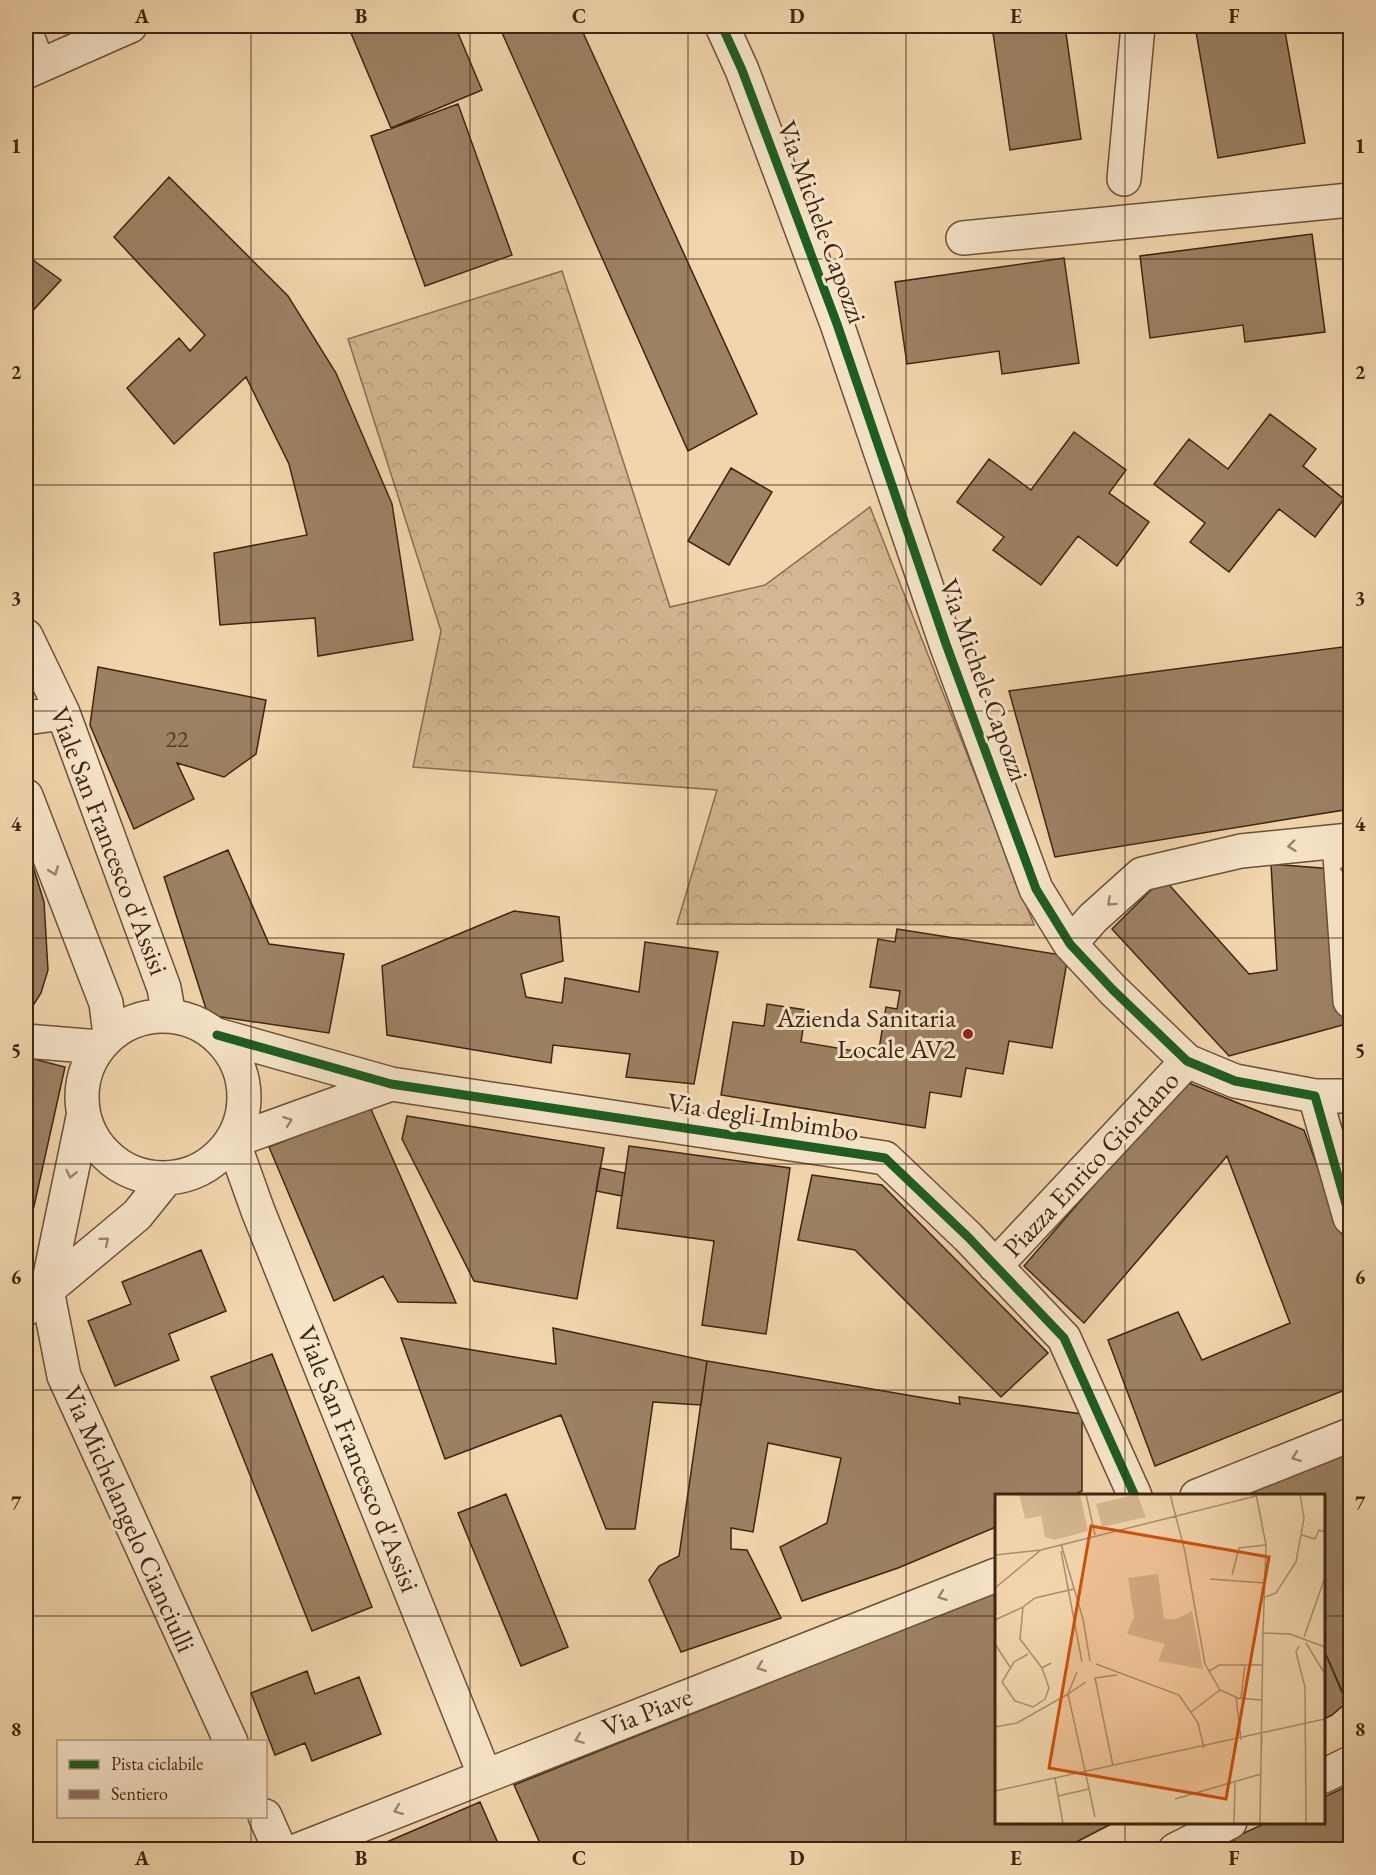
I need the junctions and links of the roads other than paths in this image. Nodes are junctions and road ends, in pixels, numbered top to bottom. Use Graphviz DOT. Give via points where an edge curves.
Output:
graph roads {
  1 [pos="129,26"];
  2 [pos="722,26"];
  3 [pos="1138,26"];
  4 [pos="26,33"];
  5 [pos="32,69"];
  6 [pos="1124,179"];
  7 [pos="1350,200"];
  8 [pos="963,238"];
  9 [pos="26,636"];
  10 [pos="63,713"];
  11 [pos="26,718"];
  12 [pos="26,796"];
  13 [pos="1345,855"];
  14 [pos="1070,944"];
  15 [pos="1350,1001"];
  16 [pos="169,1016"];
  17 [pos="217,1035"];
  18 [pos="26,1041"];
  19 [pos="104,1041"];
  20 [pos="1187,1061"];
  21 [pos="391,1083"];
  22 [pos="1315,1096"];
  23 [pos="1350,1096"];
  24 [pos="83,1117"];
  25 [pos="233,1141"];
  26 [pos="166,1179"];
  27 [pos="1350,1218"];
  28 [pos="995,1266"];
  29 [pos="36,1299"];
  30 [pos="1350,1435"];
  31 [pos="1135,1494"];
  32 [pos="1202,1494"];
  33 [pos="995,1575"];
  34 [pos="230,1740"];
  35 [pos="1350,1763"];
  36 [pos="1325,1775"];
  37 [pos="485,1776"];
  38 [pos="266,1818"];
  39 [pos="1226,1824"];
  40 [pos="280,1850"];
  41 [pos="298,1850"];
  42 [pos="1175,1850"];
  1 -- 5 [label="street"];
  2 -- 14 [label="street, Via Michele Capozzi" via="837,324 946,644 1036,889"];
  3 -- 6 [label="street"];
  4 -- 5 [label="street"];
  7 -- 8 [label="street"];
  9 -- 10 [label="street, Viale San Francesco d'Assisi"];
  10 -- 11 [label="street"];
  10 -- 16 [label="street, Viale San Francesco d'Assisi" via="164,988"];
  12 -- 19 [label="street, one-way" via="106,1003"];
  13 -- 14 [label="street, one-way" via="1241,851 1142,874"];
  13 -- 15 [label="street"];
  14 -- 20 [label="street, Via Michele Capozzi"];
  16 -- 17 [label="street" via="195,1022"];
  16 -- 19 [label="street" via="148,1017 128,1024"];
  17 -- 21 [label="street, Via degli Imbimbo"];
  17 -- 25 [label="street" via="232,1052 242,1073 246,1097"];
  18 -- 19 [label="street"];
  19 -- 24 [label="street" via="86,1068 81,1092"];
  20 -- 22 [label="street, Via Michele Capozzi" via="1236,1081"];
  20 -- 28 [label="street, Piazza Enrico Giordano"];
  25 -- 21 [label="street, Via degli Imbimbo, one-way"];
  21 -- 28 [label="street, Via degli Imbimbo" via="885,1158"];
  22 -- 23 [label="street, Via Michele Capozzi"];
  22 -- 27 [label="street"];
  24 -- 26 [label="street" via="95,1142 113,1163 138,1175"];
  24 -- 29 [label="street, one-way"];
  25 -- 26 [label="street" via="215,1161 192,1174"];
  25 -- 37 [label="street, Viale San Francesco d'Assisi"];
  29 -- 26 [label="street, one-way" via="137,1215"];
  28 -- 31 [label="street, Via degli Imbimbo" via="1064,1338"];
  29 -- 34 [label="street, Via Michelangelo Cianciulli" via="64,1376"];
  30 -- 32 [label="street, one-way"];
  33 -- 37 [label="street, Via Piave, one-way"];
  35 -- 36 [label="street"];
  37 -- 41 [label="street, Via Piave, one-way"];
  38 -- 40 [label="street"];
  39 -- 42 [label="street"];
}
